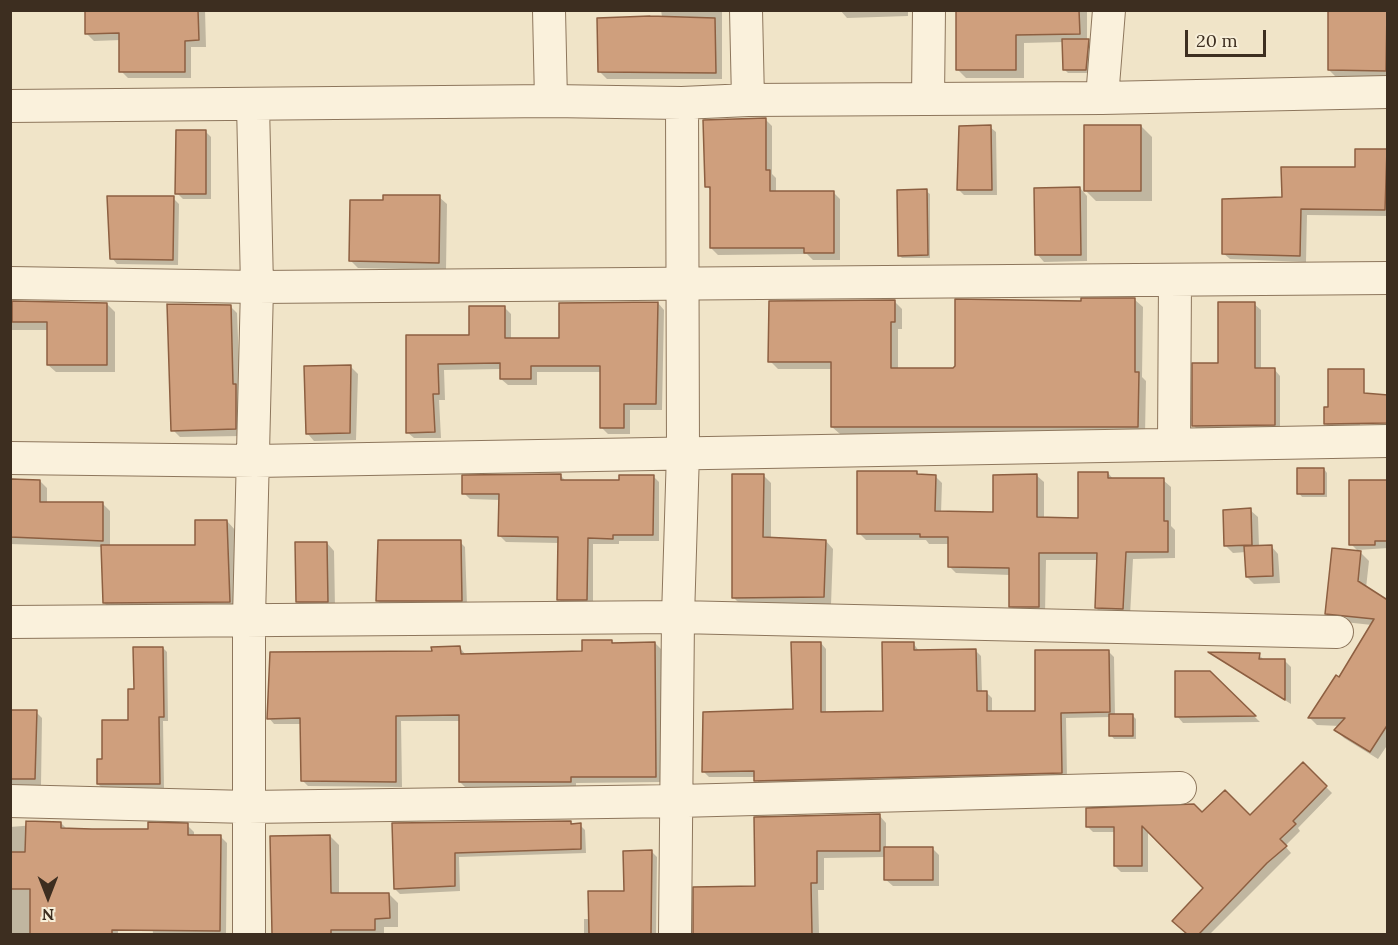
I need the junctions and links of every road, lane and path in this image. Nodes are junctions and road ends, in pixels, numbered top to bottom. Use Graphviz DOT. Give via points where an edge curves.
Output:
graph roads {
  1 [pos="549,10"];
  2 [pos="746,10"];
  3 [pos="929,10"];
  4 [pos="1109,10"];
  5 [pos="1388,92"];
  6 [pos="928,98"];
  7 [pos="1102,98"];
  8 [pos="748,100"];
  9 [pos="552,101"];
  10 [pos="682,103"];
  11 [pos="253,104"];
  12 [pos="10,106"];
  13 [pos="1388,279"];
  14 [pos="1175,280"];
  15 [pos="10,283"];
  16 [pos="681,283"];
  17 [pos="257,287"];
  18 [pos="1388,441"];
  19 [pos="1174,443"];
  20 [pos="683,452"];
  21 [pos="10,458"];
  22 [pos="255,461"];
  23 [pos="678,617"];
  24 [pos="249,618"];
  25 [pos="10,622"];
  26 [pos="1337,632"];
  27 [pos="1179,788"];
  28 [pos="10,801"];
  29 [pos="678,801"];
  30 [pos="248,807"];
  31 [pos="249,934"];
  32 [pos="675,934"];
  1 -- 9 [label="street"];
  2 -- 8 [label="street"];
  3 -- 6 [label="street"];
  4 -- 7 [label="street"];
  5 -- 7 [label="street"];
  6 -- 7 [label="street"];
  6 -- 8 [label="street"];
  8 -- 10 [label="street"];
  9 -- 10 [label="street"];
  9 -- 11 [label="street"];
  10 -- 16 [label="street"];
  11 -- 12 [label="street"];
  11 -- 17 [label="street"];
  13 -- 14 [label="street"];
  14 -- 16 [label="street"];
  14 -- 19 [label="street"];
  15 -- 17 [label="street"];
  16 -- 17 [label="street"];
  16 -- 20 [label="street"];
  17 -- 22 [label="street"];
  18 -- 19 [label="street"];
  19 -- 20 [label="street"];
  20 -- 22 [label="street"];
  20 -- 23 [label="street"];
  21 -- 22 [label="street"];
  22 -- 24 [label="street"];
  23 -- 24 [label="street"];
  23 -- 26 [label="street"];
  23 -- 29 [label="street"];
  24 -- 25 [label="street"];
  24 -- 30 [label="street"];
  27 -- 29 [label="street"];
  28 -- 30 [label="street"];
  29 -- 30 [label="street"];
  29 -- 32 [label="street"];
  30 -- 31 [label="street"];
}
